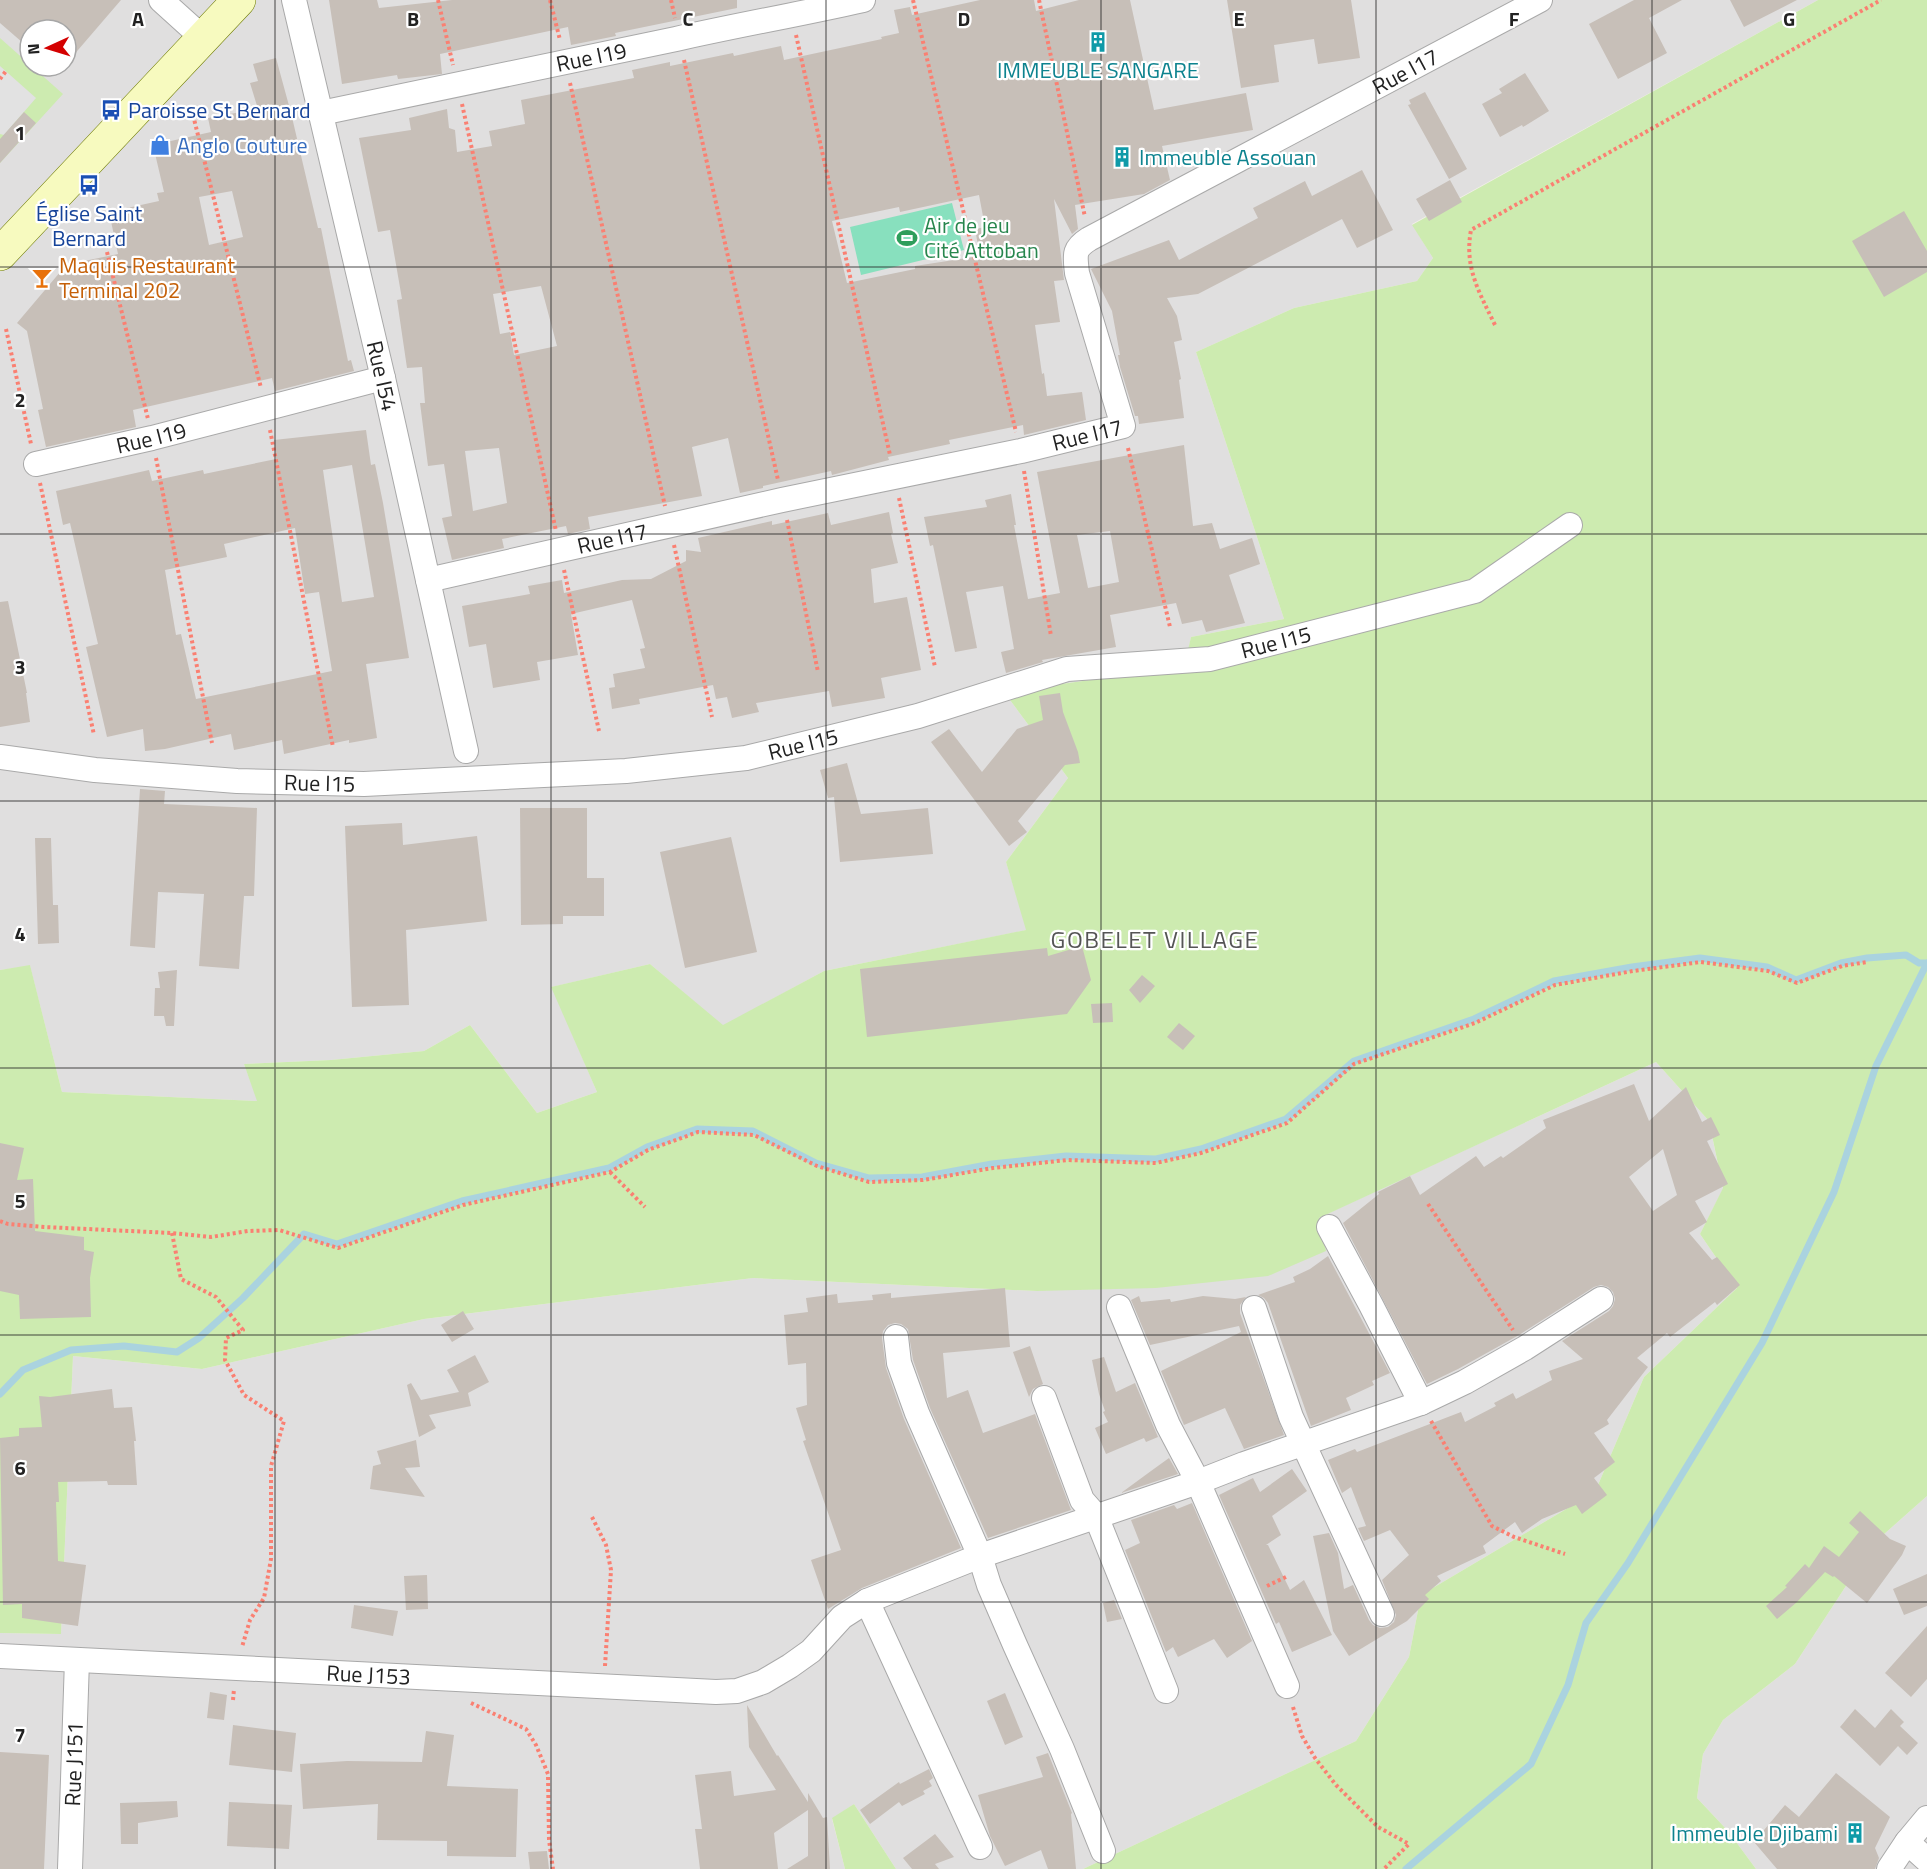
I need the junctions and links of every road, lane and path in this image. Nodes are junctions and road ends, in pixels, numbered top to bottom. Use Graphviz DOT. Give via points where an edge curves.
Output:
graph roads {
  1 [pos="161,0"];
  2 [pos="239,0"];
  3 [pos="294,0"];
  4 [pos="438,0"];
  5 [pos="550,0"];
  6 [pos="671,0"];
  7 [pos="863,0"];
  8 [pos="913,0"];
  9 [pos="1039,0"];
  10 [pos="1540,0"];
  11 [pos="1881,0"];
  12 [pos="792,16"];
  13 [pos="202,38"];
  14 [pos="679,38"];
  15 [pos="566,63"];
  16 [pos="6,71"];
  17 [pos="0,79"];
  18 [pos="458,86"];
  19 [pos="321,113"];
  20 [pos="1089,239"];
  21 [pos="107,252"];
  22 [pos="0,254"];
  23 [pos="1495,325"];
  24 [pos="6,329"];
  25 [pos="383,378"];
  26 [pos="1123,426"];
  27 [pos="152,438"];
  28 [pos="1021,451"];
  29 [pos="36,464"];
  30 [pos="895,478"];
  31 [pos="782,500"];
  32 [pos="669,525"];
  33 [pos="1570,525"];
  34 [pos="560,549"];
  35 [pos="428,580"];
  36 [pos="1170,627"];
  37 [pos="1051,636"];
  38 [pos="935,667"];
  39 [pos="818,672"];
  40 [pos="712,717"];
  41 [pos="599,731"];
  42 [pos="94,735"];
  43 [pos="212,743"];
  44 [pos="466,751"];
  45 [pos="0,757"];
  46 [pos="1867,962"];
  47 [pos="610,1172"];
  48 [pos="1428,1204"];
  49 [pos="645,1208"];
  50 [pos="0,1221"];
  51 [pos="1329,1227"];
  52 [pos="172,1233"];
  53 [pos="1601,1299"];
  54 [pos="1119,1307"];
  55 [pos="1254,1308"];
  56 [pos="896,1337"];
  57 [pos="1525,1348"];
  58 [pos="1044,1398"];
  59 [pos="1420,1403"];
  60 [pos="1303,1444"];
  61 [pos="1198,1482"];
  62 [pos="1096,1516"];
  63 [pos="592,1517"];
  64 [pos="1565,1554"];
  65 [pos="980,1556"];
  66 [pos="867,1601"];
  67 [pos="1382,1614"];
  68 [pos="0,1656"];
  69 [pos="77,1660"];
  70 [pos="235,1667"];
  71 [pos="445,1680"];
  72 [pos="1287,1686"];
  73 [pos="603,1687"];
  74 [pos="1166,1691"];
  75 [pos="233,1700"];
  76 [pos="1927,1818"];
  77 [pos="1907,1842"];
  78 [pos="980,1847"];
  79 [pos="1103,1851"];
  80 [pos="1927,1860"];
  81 [pos="70,1869"];
  82 [pos="553,1869"];
  83 [pos="1384,1869"];
  84 [pos="1889,1869"];
  1 -- 13 [label="street"];
  2 -- 13 [label="street"];
  3 -- 19 [label="street, Rue I54"];
  4 -- 18 [label="path"];
  5 -- 15 [label="path"];
  6 -- 14 [label="path"];
  7 -- 12 [label="street, Rue I19"];
  8 -- 28 [label="path"];
  9 -- 20 [label="path"];
  10 -- 20 [label="street, Rue I17"];
  11 -- 23 [label="path" via="1472,230 1468,247 1474,282"];
  12 -- 14 [label="street, Rue I19"];
  12 -- 30 [label="path"];
  13 -- 22 [label="street"];
  14 -- 15 [label="street, Rue I19"];
  14 -- 31 [label="path"];
  15 -- 18 [label="street, Rue I19"];
  15 -- 32 [label="path"];
  16 -- 17 [label="path"];
  18 -- 19 [label="street, Rue I19"];
  18 -- 34 [label="path"];
  19 -- 25 [label="street, Rue I54"];
  20 -- 26 [label="street, Rue I17" via="1077,248 1077,273"];
  21 -- 27 [label="path"];
  24 -- 29 [label="path"];
  25 -- 27 [label="street, Rue I19"];
  25 -- 35 [label="street, Rue I54"];
  26 -- 28 [label="street, Rue I17"];
  26 -- 36 [label="path"];
  27 -- 29 [label="street, Rue I19"];
  27 -- 43 [label="path"];
  28 -- 30 [label="street, Rue I17"];
  28 -- 37 [label="path"];
  29 -- 42 [label="path"];
  30 -- 31 [label="street, Rue I17"];
  30 -- 38 [label="path"];
  31 -- 32 [label="street, Rue I17"];
  31 -- 39 [label="path"];
  32 -- 34 [label="street, Rue I17"];
  32 -- 40 [label="path"];
  33 -- 45 [label="street, Rue I15" via="1475,591 1210,659 1066,669 918,716 746,758 626,771 364,784 237,781 107,771"];
  34 -- 35 [label="street, Rue I17"];
  34 -- 41 [label="path"];
  35 -- 44 [label="street, Rue I54"];
  46 -- 47 [label="path" via="1842,966 1797,983 1768,971 1701,962 1555,985 1475,1023 1354,1064 1287,1123 1202,1153 1156,1163 1067,1160 923,1180 869,1182 816,1166 754,1135 698,1132 648,1150"];
  47 -- 49 [label="path"];
  47 -- 52 [label="path" via="463,1205 338,1248 279,1230 211,1237"];
  48 -- 57 [label="path"];
  50 -- 52 [label="path"];
  51 -- 59 [label="street"];
  52 -- 70 [label="path" via="181,1280 216,1297 243,1330 226,1338 225,1360 244,1395 284,1421 271,1466 271,1559 264,1598 250,1620"];
  53 -- 57 [label="street, Rue J153"];
  54 -- 61 [label="street" via="1168,1425"];
  55 -- 60 [label="street"];
  56 -- 65 [label="street" via="899,1363 917,1413"];
  57 -- 59 [label="street, Rue J153"];
  58 -- 62 [label="street" via="1082,1500"];
  59 -- 60 [label="street, Rue J153"];
  59 -- 64 [label="path" via="1491,1526"];
  60 -- 61 [label="street, Rue J153"];
  60 -- 67 [label="street"];
  61 -- 62 [label="street, Rue J153"];
  61 -- 72 [label="street"];
  62 -- 65 [label="street, Rue J153"];
  62 -- 74 [label="street"];
  63 -- 73 [label="path" via="606,1545 610,1570"];
  65 -- 66 [label="street, Rue J153"];
  65 -- 79 [label="street" via="993,1595"];
  66 -- 73 [label="street, Rue J153" via="842,1617 811,1651 790,1666 737,1691"];
  66 -- 78 [label="street"];
  68 -- 69 [label="street, Rue J153"];
  69 -- 70 [label="street, Rue J153"];
  69 -- 81 [label="street, Rue J151"];
  70 -- 71 [label="street, Rue J153"];
  70 -- 75 [label="path"];
  71 -- 73 [label="street, Rue J153"];
  71 -- 82 [label="path" via="456,1695 526,1729 536,1745 548,1774"];
  72 -- 83 [label="path" via="1302,1736 1315,1758 1378,1827 1409,1844"];
  76 -- 77 [label="street"];
  77 -- 80 [label="street"];
  77 -- 84 [label="street"];
}
